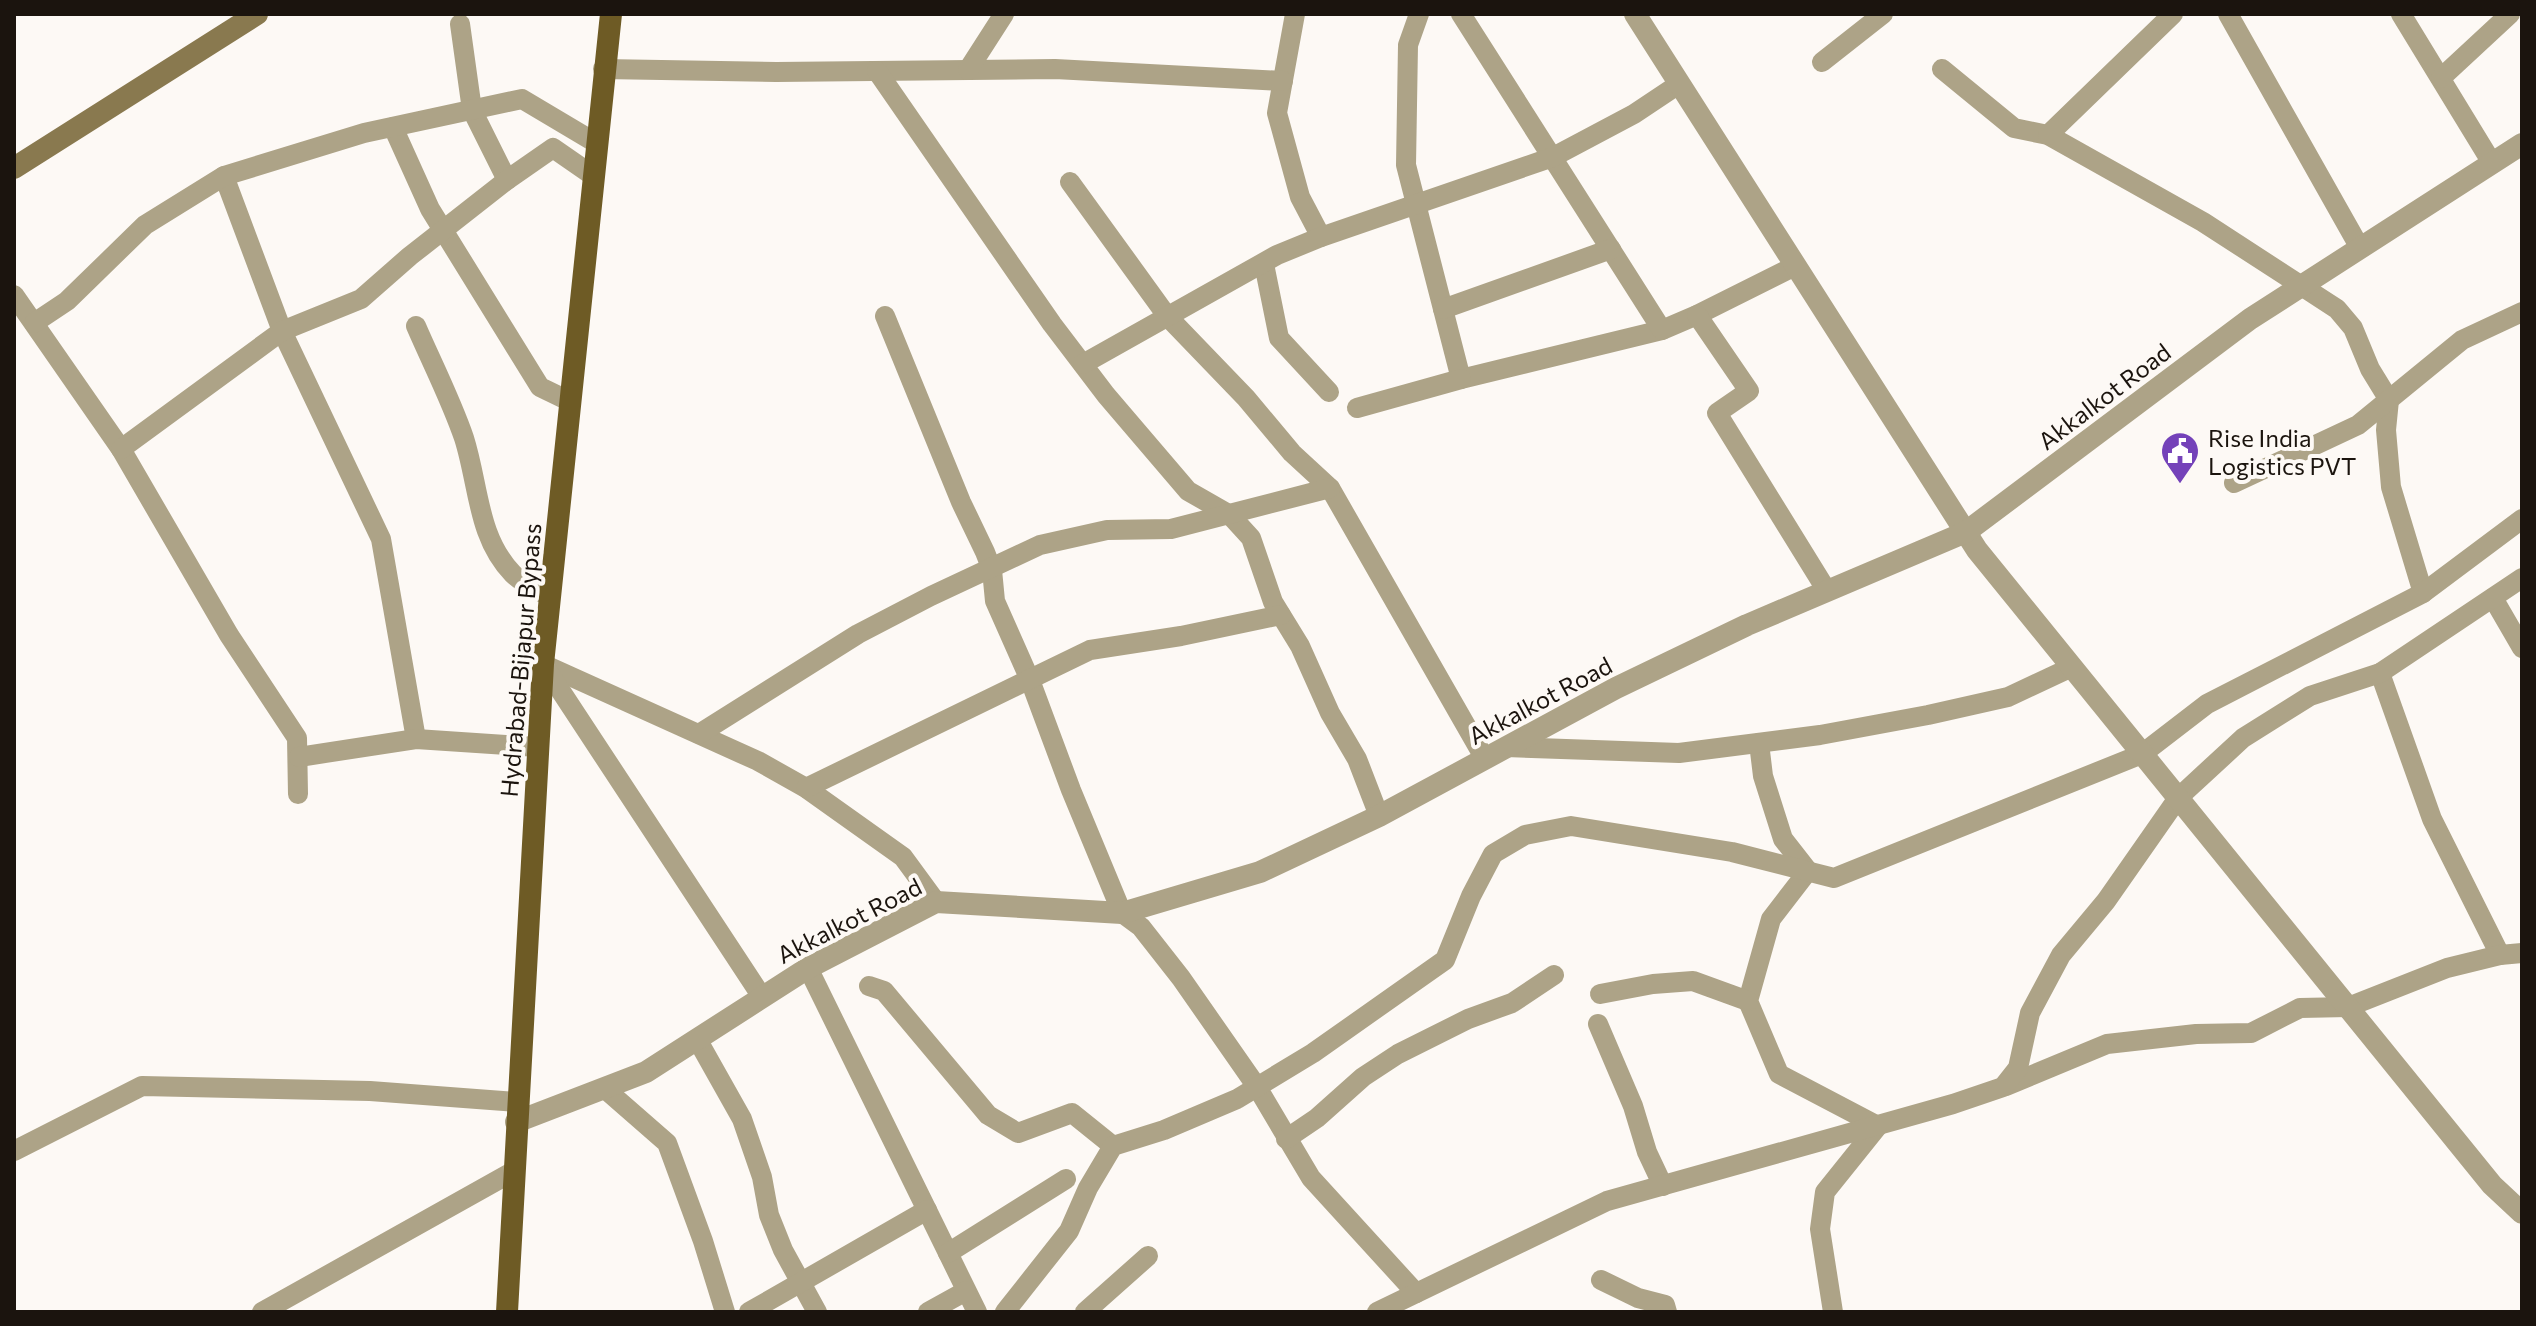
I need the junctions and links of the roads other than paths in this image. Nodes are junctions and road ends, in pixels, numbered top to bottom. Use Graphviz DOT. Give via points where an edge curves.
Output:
graph roads {
  1 [pos="257,14"];
  2 [pos="611,14"];
  3 [pos="1004,14"];
  4 [pos="1295,14"];
  5 [pos="1419,14"];
  6 [pos="1461,14"];
  7 [pos="1635,14"];
  8 [pos="1883,14"];
  9 [pos="2173,14"];
  10 [pos="2228,14"];
  11 [pos="2401,14"];
  12 [pos="2510,14"];
  13 [pos="460,24"];
  14 [pos="1822,62"];
  15 [pos="603,69"];
  16 [pos="1942,69"];
  17 [pos="968,70"];
  18 [pos="877,71"];
  19 [pos="2441,78"];
  20 [pos="1283,81"];
  21 [pos="1679,84"];
  22 [pos="472,110"];
  23 [pos="393,127"];
  24 [pos="2048,135"];
  25 [pos="596,143"];
  26 [pos="2522,144"];
  27 [pos="1553,157"];
  28 [pos="2492,163"];
  29 [pos="14,168"];
  30 [pos="592,175"];
  31 [pos="224,176"];
  32 [pos="507,180"];
  33 [pos="1070,182"];
  34 [pos="1416,204"];
  35 [pos="443,230"];
  36 [pos="1321,237"];
  37 [pos="2360,248"];
  38 [pos="1611,249"];
  39 [pos="1264,264"];
  40 [pos="1795,266"];
  41 [pos="2302,285"];
  42 [pos="14,295"];
  43 [pos="1443,309"];
  44 [pos="2522,312"];
  45 [pos="1697,315"];
  46 [pos="885,316"];
  47 [pos="1167,316"];
  48 [pos="34,323"];
  49 [pos="416,326"];
  50 [pos="1662,330"];
  51 [pos="282,331"];
  52 [pos="1083,364"];
  53 [pos="1461,379"];
  54 [pos="1329,392"];
  55 [pos="2389,400"];
  56 [pos="569,401"];
  57 [pos="1357,408"];
  58 [pos="121,449"];
  59 [pos="2234,483"];
  60 [pos="1330,488"];
  61 [pos="1230,515"];
  62 [pos="2522,519"];
  63 [pos="1966,532"];
  64 [pos="992,570"];
  65 [pos="2522,578"];
  66 [pos="1827,591"];
  67 [pos="2423,593"];
  68 [pos="550,597"];
  69 [pos="2493,598"];
  70 [pos="1281,615"];
  71 [pos="2522,648"];
  72 [pos="543,664"];
  73 [pos="2072,667"];
  74 [pos="2380,673"];
  75 [pos="1030,680"];
  76 [pos="699,734"];
  77 [pos="416,739"];
  78 [pos="1759,743"];
  79 [pos="537,747"];
  80 [pos="1506,747"];
  81 [pos="2142,754"];
  82 [pos="299,757"];
  83 [pos="1485,759"];
  84 [pos="806,788"];
  85 [pos="298,794"];
  86 [pos="2178,798"];
  87 [pos="1379,816"];
  88 [pos="1808,871"];
  89 [pos="936,902"];
  90 [pos="1122,913"];
  91 [pos="2522,953"];
  92 [pos="2500,955"];
  93 [pos="808,968"];
  94 [pos="1554,975"];
  95 [pos="869,986"];
  96 [pos="1600,994"];
  97 [pos="762,997"];
  98 [pos="1748,1001"];
  99 [pos="2348,1007"];
  100 [pos="1598,1024"];
  101 [pos="697,1039"];
  102 [pos="1257,1087"];
  103 [pos="2003,1087"];
  104 [pos="604,1088"];
  105 [pos="516,1112"];
  106 [pos="1878,1126"];
  107 [pos="1286,1139"];
  108 [pos="1113,1146"];
  109 [pos="14,1151"];
  110 [pos="514,1171"];
  111 [pos="1066,1179"];
  112 [pos="1663,1186"];
  113 [pos="927,1210"];
  114 [pos="2522,1213"];
  115 [pos="948,1253"];
  116 [pos="1148,1256"];
  117 [pos="1601,1280"];
  118 [pos="800,1282"];
  119 [pos="966,1291"];
  120 [pos="1416,1293"];
  121 [pos="262,1312"];
  122 [pos="507,1312"];
  123 [pos="725,1312"];
  124 [pos="749,1312"];
  125 [pos="817,1312"];
  126 [pos="928,1312"];
  127 [pos="977,1312"];
  128 [pos="1005,1312"];
  129 [pos="1085,1312"];
  130 [pos="1377,1312"];
  131 [pos="1667,1312"];
  132 [pos="1833,1312"];
  1 -- 29 [label="main road"];
  2 -- 15 [label="main road, Hydrabad-Bijapur Bypass"];
  3 -- 17 [label="street"];
  4 -- 20 [label="street"];
  5 -- 34 [label="street" via="1408,45 1406,165"];
  6 -- 27 [label="street"];
  7 -- 21 [label="street"];
  8 -- 14 [label="street"];
  9 -- 24 [label="street"];
  10 -- 37 [label="street"];
  11 -- 19 [label="street"];
  12 -- 19 [label="street"];
  13 -- 22 [label="street"];
  15 -- 18 [label="street"];
  15 -- 25 [label="main road, Hydrabad-Bijapur Bypass"];
  16 -- 24 [label="street" via="2014,128"];
  17 -- 18 [label="street"];
  17 -- 20 [label="street" via="1055,69"];
  18 -- 52 [label="street"];
  19 -- 28 [label="street"];
  20 -- 36 [label="street" via="1277,113 1300,197"];
  21 -- 27 [label="street"];
  21 -- 40 [label="street"];
  22 -- 23 [label="street"];
  22 -- 25 [label="street" via="522,99"];
  22 -- 32 [label="street"];
  23 -- 31 [label="street"];
  23 -- 35 [label="street"];
  24 -- 41 [label="street"];
  25 -- 30 [label="main road, Hydrabad-Bijapur Bypass"];
  26 -- 28 [label="street, Akkalkot Road"];
  27 -- 34 [label="street"];
  27 -- 38 [label="street"];
  28 -- 37 [label="street, Akkalkot Road"];
  30 -- 32 [label="street" via="553,148"];
  30 -- 56 [label="main road, Hydrabad-Bijapur Bypass"];
  31 -- 48 [label="street" via="145,225 67,301"];
  31 -- 51 [label="street"];
  32 -- 35 [label="street"];
  33 -- 47 [label="street"];
  34 -- 36 [label="street"];
  34 -- 43 [label="street"];
  35 -- 51 [label="street" via="361,299"];
  35 -- 56 [label="street" via="540,387"];
  36 -- 39 [label="street"];
  37 -- 41 [label="street, Akkalkot Road"];
  38 -- 43 [label="street"];
  38 -- 50 [label="street"];
  39 -- 47 [label="street"];
  39 -- 54 [label="street" via="1279,338"];
  40 -- 45 [label="street"];
  40 -- 63 [label="street"];
  41 -- 55 [label="street" via="2337,309 2353,328"];
  41 -- 63 [label="street, Akkalkot Road"];
  42 -- 48 [label="street"];
  43 -- 53 [label="street"];
  44 -- 55 [label="street" via="2462,340"];
  45 -- 50 [label="street"];
  45 -- 66 [label="street" via="1749,391 1717,413"];
  46 -- 64 [label="street"];
  47 -- 52 [label="street"];
  47 -- 60 [label="street"];
  48 -- 58 [label="street"];
  49 -- 68 [label="street" via="459,422 493,548 515,576"];
  50 -- 53 [label="street"];
  51 -- 58 [label="street"];
  51 -- 77 [label="street" via="381,539"];
  52 -- 61 [label="street" via="1188,491"];
  53 -- 57 [label="street"];
  55 -- 59 [label="street" via="2358,425"];
  55 -- 67 [label="street" via="2391,487"];
  56 -- 68 [label="main road, Hydrabad-Bijapur Bypass"];
  58 -- 82 [label="street" via="229,635 297,738"];
  60 -- 61 [label="street"];
  60 -- 83 [label="street"];
  61 -- 64 [label="street" via="1171,529 1107,530 1040,545"];
  61 -- 70 [label="street" via="1251,538"];
  62 -- 67 [label="street"];
  63 -- 66 [label="street, Akkalkot Road"];
  63 -- 73 [label="street"];
  64 -- 75 [label="street" via="995,601"];
  64 -- 76 [label="street" via="858,634"];
  65 -- 69 [label="street"];
  66 -- 80 [label="street, Akkalkot Road" via="1616,688"];
  67 -- 81 [label="street" via="2207,704"];
  68 -- 72 [label="main road, Hydrabad-Bijapur Bypass"];
  69 -- 71 [label="street"];
  69 -- 74 [label="street"];
  70 -- 75 [label="street" via="1090,650"];
  70 -- 87 [label="street" via="1357,759"];
  72 -- 76 [label="street"];
  72 -- 79 [label="main road, Hydrabad-Bijapur Bypass"];
  72 -- 97 [label="street"];
  73 -- 78 [label="street" via="2008,697"];
  73 -- 81 [label="street"];
  74 -- 86 [label="street" via="2310,696 2243,738"];
  74 -- 92 [label="street" via="2432,819"];
  75 -- 84 [label="street"];
  75 -- 90 [label="street"];
  76 -- 84 [label="street"];
  77 -- 79 [label="street"];
  77 -- 82 [label="street"];
  78 -- 80 [label="street" via="1679,753"];
  78 -- 88 [label="street" via="1763,776 1783,839"];
  79 -- 105 [label="main road, Hydrabad-Bijapur Bypass"];
  80 -- 83 [label="street, Akkalkot Road"];
  81 -- 86 [label="street"];
  81 -- 88 [label="street" via="1834,878"];
  82 -- 85 [label="street"];
  83 -- 87 [label="street, Akkalkot Road"];
  84 -- 89 [label="street" via="903,857"];
  86 -- 99 [label="street"];
  86 -- 103 [label="street" via="2061,955 2030,1013 2018,1068"];
  87 -- 90 [label="street, Akkalkot Road" via="1260,872"];
  88 -- 98 [label="street" via="1771,919"];
  88 -- 102 [label="street" via="1732,852 1571,826 1525,835 1493,854 1445,960"];
  89 -- 90 [label="street, Akkalkot Road"];
  89 -- 93 [label="street, Akkalkot Road"];
  90 -- 102 [label="street" via="1141,927 1181,978"];
  91 -- 92 [label="street"];
  92 -- 99 [label="street" via="2447,968"];
  93 -- 97 [label="street, Akkalkot Road"];
  93 -- 113 [label="street"];
  94 -- 107 [label="street" via="1512,1003 1398,1054"];
  95 -- 108 [label="street" via="884,991 988,1115 1018,1133 1072,1113"];
  96 -- 98 [label="street" via="1693,981"];
  97 -- 101 [label="street, Akkalkot Road"];
  98 -- 106 [label="street" via="1779,1074"];
  99 -- 103 [label="street" via="2300,1008 2251,1033 2107,1044"];
  99 -- 114 [label="street" via="2492,1185"];
  100 -- 112 [label="street"];
  101 -- 104 [label="street, Akkalkot Road" via="646,1072"];
  101 -- 118 [label="street" via="742,1119 769,1215"];
  102 -- 107 [label="street"];
  102 -- 108 [label="street" via="1164,1130"];
  103 -- 106 [label="street"];
  104 -- 105 [label="street, Akkalkot Road"];
  104 -- 123 [label="street" via="667,1143"];
  105 -- 109 [label="street" via="370,1091 142,1086"];
  105 -- 110 [label="main road, Hydrabad-Bijapur Bypass"];
  106 -- 112 [label="street"];
  106 -- 132 [label="street" via="1825,1192 1820,1229"];
  107 -- 120 [label="street" via="1311,1178"];
  108 -- 128 [label="street" via="1069,1231"];
  110 -- 121 [label="street"];
  110 -- 122 [label="main road, Hydrabad-Bijapur Bypass"];
  111 -- 115 [label="street"];
  112 -- 120 [label="street" via="1607,1201"];
  113 -- 115 [label="street"];
  113 -- 118 [label="street"];
  115 -- 119 [label="street"];
  116 -- 129 [label="street"];
  117 -- 131 [label="street" via="1665,1305"];
  118 -- 124 [label="street"];
  118 -- 125 [label="street"];
  119 -- 126 [label="street"];
  119 -- 127 [label="street"];
  120 -- 130 [label="street"];
}
